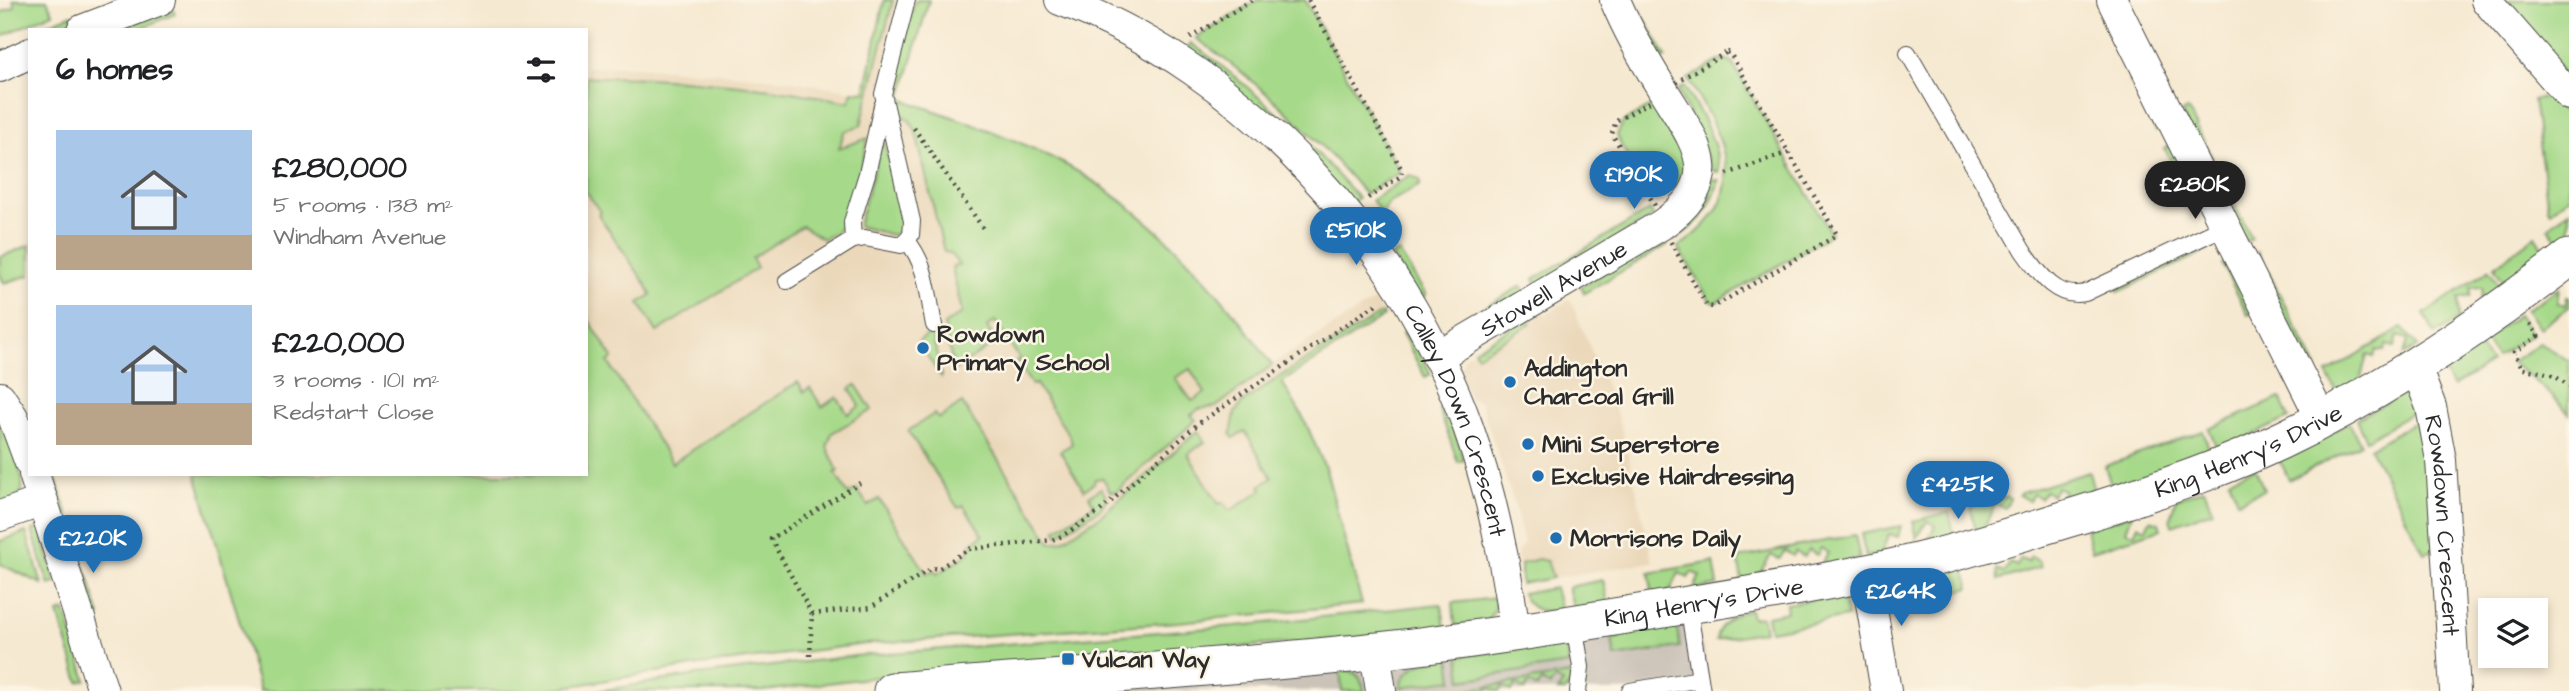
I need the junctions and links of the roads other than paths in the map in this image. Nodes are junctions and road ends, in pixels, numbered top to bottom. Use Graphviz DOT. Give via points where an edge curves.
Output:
graph roads {
  1 [pos="160,0"];
  2 [pos="907,0"];
  3 [pos="1060,0"];
  4 [pos="1615,0"];
  5 [pos="2112,0"];
  6 [pos="2486,0"];
  7 [pos="87,28"];
  8 [pos="1908,53"];
  9 [pos="28,54"];
  10 [pos="0,67"];
  11 [pos="2569,95"];
  12 [pos="883,100"];
  13 [pos="2226,226"];
  14 [pos="853,240"];
  15 [pos="907,242"];
  16 [pos="2569,258"];
  17 [pos="788,281"];
  18 [pos="934,325"];
  19 [pos="1437,357"];
  20 [pos="2415,365"];
  21 [pos="0,397"];
  22 [pos="2322,421"];
  23 [pos="28,458"];
  24 [pos="38,487"];
  25 [pos="0,516"];
  26 [pos="1866,574"];
  27 [pos="1688,605"];
  28 [pos="1574,624"];
  29 [pos="1515,633"];
  30 [pos="1375,651"];
  31 [pos="1701,685"];
  32 [pos="103,691"];
  33 [pos="892,691"];
  34 [pos="900,691"];
  35 [pos="1381,691"];
  36 [pos="1578,691"];
  37 [pos="1630,691"];
  38 [pos="1886,691"];
  39 [pos="2455,691"];
  1 -- 7 [label="street"];
  2 -- 12 [label="lane"];
  3 -- 19 [label="street, Calley Down Crescent" via="1169,53 1265,127 1347,212 1400,289"];
  4 -- 19 [label="street, Stowell Avenue" via="1699,154 1700,175 1687,205 1661,225"];
  5 -- 13 [label="street"];
  6 -- 11 [label="street"];
  8 -- 13 [label="lane" via="2023,251 2055,289 2085,293"];
  9 -- 10 [label="street"];
  12 -- 14 [label="lane" via="852,222"];
  12 -- 15 [label="lane" via="912,221"];
  13 -- 22 [label="street"];
  14 -- 15 [label="lane"];
  14 -- 17 [label="lane"];
  15 -- 18 [label="lane" via="923,266"];
  16 -- 20 [label="street, King Henry's Drive"];
  19 -- 29 [label="street, Calley Down Crescent" via="1469,428 1488,491"];
  20 -- 22 [label="street, King Henry's Drive"];
  20 -- 39 [label="street, Rowdown Crescent" via="2431,407 2441,460"];
  21 -- 23 [label="street"];
  22 -- 26 [label="street, King Henry's Drive" via="2143,494"];
  24 -- 25 [label="street"];
  24 -- 32 [label="street"];
  26 -- 27 [label="street, King Henry's Drive"];
  26 -- 38 [label="street"];
  27 -- 28 [label="street, King Henry's Drive"];
  27 -- 31 [label="lane"];
  28 -- 29 [label="street, King Henry's Drive"];
  28 -- 36 [label="lane" via="1581,667"];
  29 -- 30 [label="street, King Henry's Drive"];
  30 -- 34 [label="street, King Henry's Drive"];
  30 -- 35 [label="street"];
  31 -- 37 [label="lane"];
  33 -- 34 [label="street, King Henry's Drive"];
}
